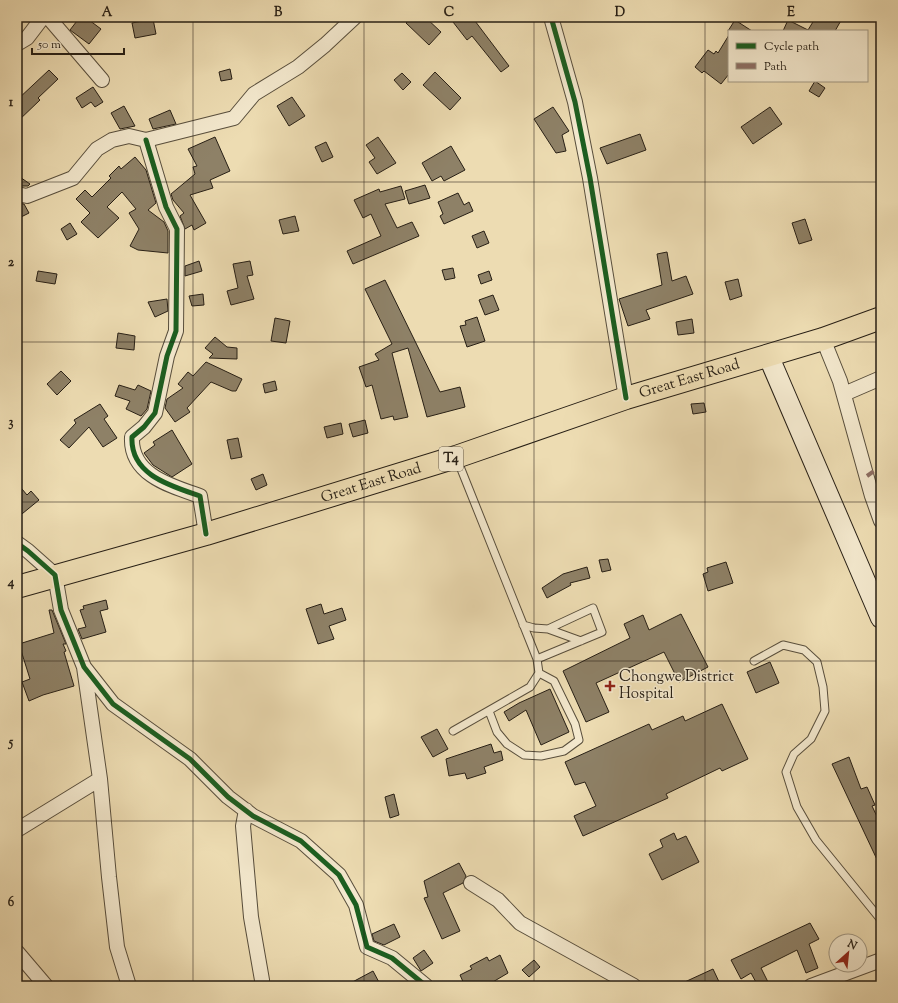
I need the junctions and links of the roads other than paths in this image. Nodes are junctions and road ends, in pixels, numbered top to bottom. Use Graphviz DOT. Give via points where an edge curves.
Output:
graph roads {
  1 [pos="43,17"];
  2 [pos="48,17"];
  3 [pos="355,17"];
  4 [pos="551,17"];
  5 [pos="17,44"];
  6 [pos="102,80"];
  7 [pos="146,140"];
  8 [pos="17,194"];
  9 [pos="881,318"];
  10 [pos="823,339"];
  11 [pos="768,355"];
  12 [pos="881,378"];
  13 [pos="844,394"];
  14 [pos="626,398"];
  15 [pos="456,457"];
  16 [pos="881,521"];
  17 [pos="206,534"];
  18 [pos="21,549"];
  19 [pos="55,575"];
  20 [pos="17,587"];
  21 [pos="878,605"];
  22 [pos="523,625"];
  23 [pos="548,629"];
  24 [pos="581,641"];
  25 [pos="537,659"];
  26 [pos="754,661"];
  27 [pos="84,667"];
  28 [pos="540,673"];
  29 [pos="489,711"];
  30 [pos="453,731"];
  31 [pos="100,779"];
  32 [pos="246,810"];
  33 [pos="17,830"];
  34 [pos="471,883"];
  35 [pos="881,920"];
  36 [pos="17,952"];
  37 [pos="881,960"];
  38 [pos="262,980"];
  39 [pos="46,986"];
  40 [pos="129,986"];
  41 [pos="426,986"];
  42 [pos="634,986"];
  43 [pos="811,986"];
  1 -- 5 [label="street" via="27,38"];
  2 -- 6 [label="street"];
  3 -- 7 [label="street" via="298,67 254,94 234,118"];
  4 -- 14 [label="street" via="576,102"];
  7 -- 8 [label="street" via="129,136 112,140 97,149 73,178 27,196"];
  7 -- 17 [label="street" via="166,206 177,229 176,331 167,356 155,413 132,437 133,452 141,466 159,481 200,496"];
  9 -- 10 [label="highway, Great East Road / T4"];
  10 -- 11 [label="highway, Great East Road / T4"];
  10 -- 13 [label="street"];
  11 -- 14 [label="highway, Great East Road / T4"];
  11 -- 21 [label="main road"];
  12 -- 13 [label="street"];
  13 -- 16 [label="street"];
  14 -- 15 [label="highway, Great East Road / T4"];
  15 -- 17 [label="highway, Great East Road / T4"];
  15 -- 22 [label="lane"];
  17 -- 19 [label="highway, Great East Road / T4"];
  18 -- 19 [label="street"];
  19 -- 20 [label="highway, Great East Road / T4"];
  19 -- 27 [label="street" via="61,610"];
  22 -- 23 [label="lane"];
  22 -- 25 [label="lane"];
  23 -- 24 [label="lane"];
  23 -- 24 [label="lane" via="593,608 602,632"];
  24 -- 25 [label="lane"];
  25 -- 28 [label="lane"];
  26 -- 35 [label="lane" via="783,645 804,650 817,662 823,687 824,711 811,739 794,754 786,772 797,807 816,840"];
  27 -- 31 [label="street"];
  27 -- 32 [label="street" via="113,704 190,759 228,797"];
  28 -- 29 [label="lane" via="530,687"];
  28 -- 29 [label="lane" via="554,681 575,724 579,740 564,751 542,756 524,755 507,744 497,732"];
  29 -- 30 [label="lane"];
  31 -- 33 [label="street"];
  31 -- 40 [label="street" via="118,947"];
  32 -- 38 [label="street" via="243,826 251,917"];
  32 -- 41 [label="street" via="301,841 339,875 356,905 367,947 392,958"];
  34 -- 42 [label="street" via="498,900 520,923"];
  36 -- 39 [label="street"];
  37 -- 43 [label="street"];
}
